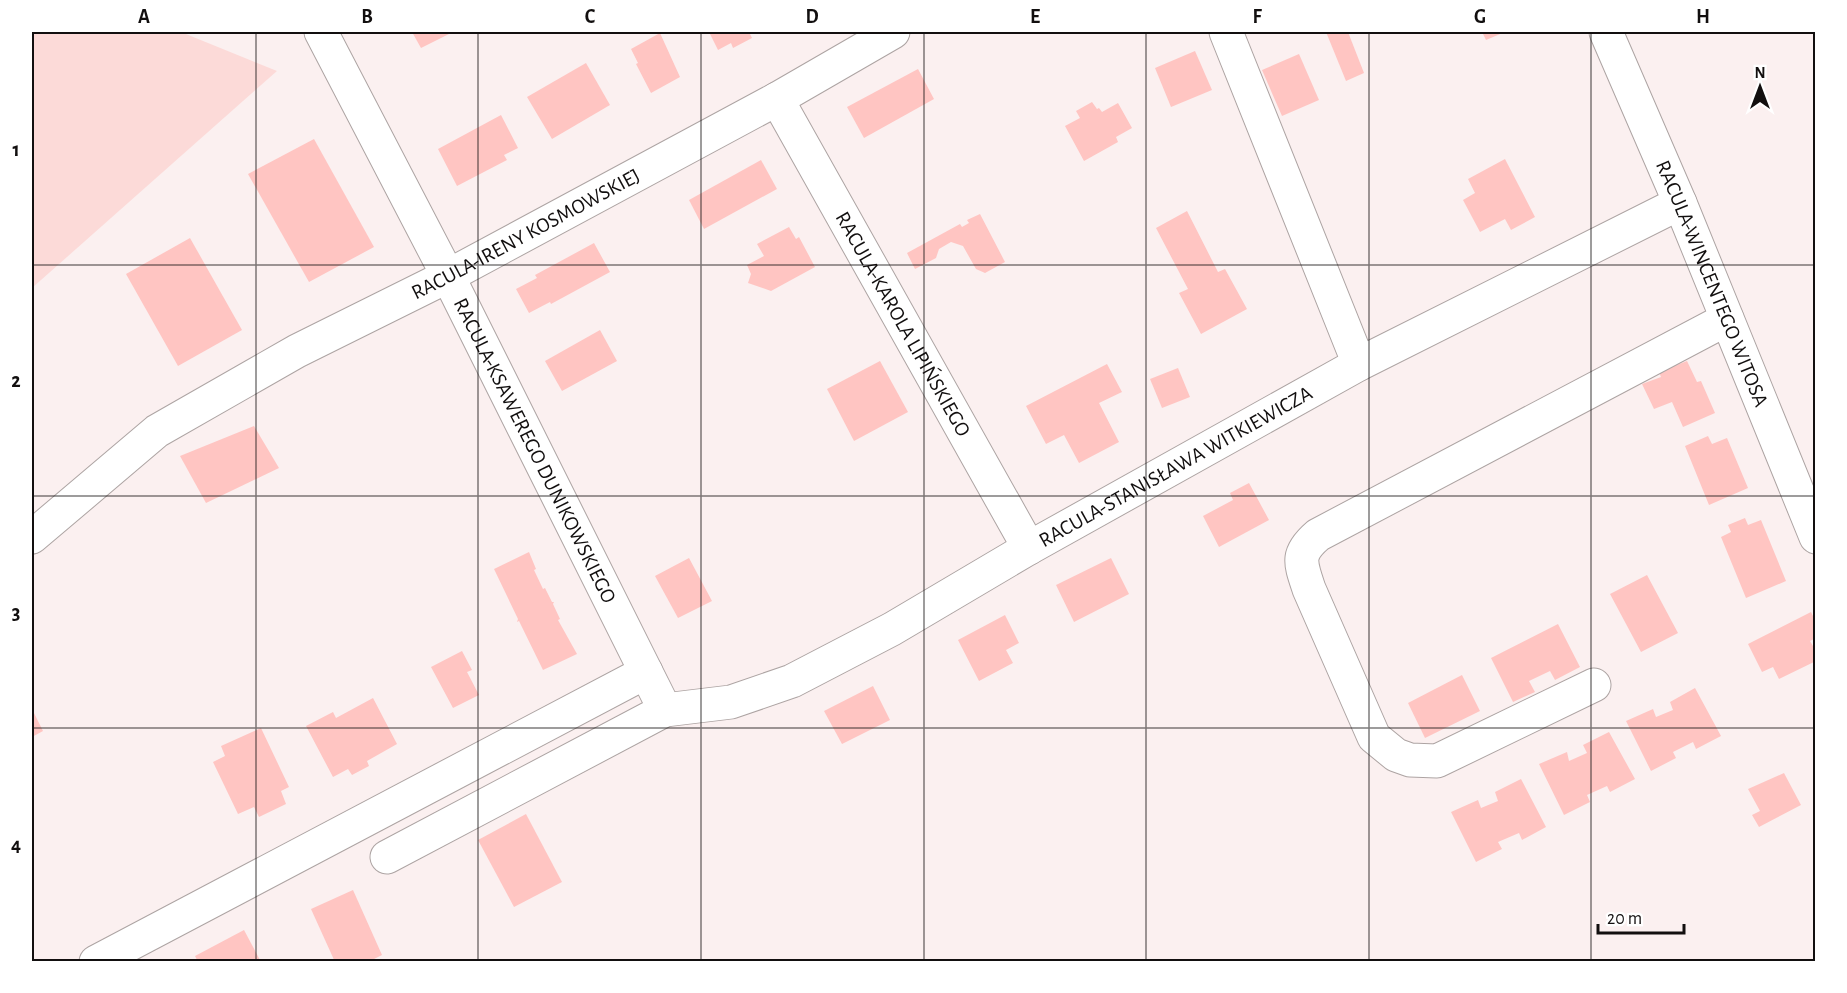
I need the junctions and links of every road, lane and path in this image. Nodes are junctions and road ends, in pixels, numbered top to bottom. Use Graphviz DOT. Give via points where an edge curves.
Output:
graph roads {
  1 [pos="321,32"];
  2 [pos="893,32"];
  3 [pos="1226,32"];
  4 [pos="1606,32"];
  5 [pos="777,99"];
  6 [pos="1680,203"];
  7 [pos="448,276"];
  8 [pos="1727,319"];
  9 [pos="1359,364"];
  10 [pos="32,537"];
  11 [pos="1815,537"];
  12 [pos="1029,548"];
  13 [pos="646,672"];
  14 [pos="1594,685"];
  15 [pos="665,710"];
  16 [pos="387,857"];
  17 [pos="96,962"];
  1 -- 7 [label="street, RACULA-KSAWEREGO DUNIKOWSKIEGO"];
  2 -- 5 [label="street, RACULA-IRENY KOSMOWSKIEJ"];
  3 -- 9 [label="street"];
  4 -- 6 [label="street, RACULA-WINCENTEGO WITOSA"];
  5 -- 7 [label="street, RACULA-IRENY KOSMOWSKIEJ"];
  5 -- 12 [label="street, RACULA-KAROLA LIPIŃSKIEGO"];
  6 -- 8 [label="street, RACULA-WINCENTEGO WITOSA"];
  6 -- 9 [label="street, RACULA-STANISŁAWA WITKIEWICZA"];
  7 -- 10 [label="street, RACULA-IRENY KOSMOWSKIEJ" via="297,351 157,431"];
  7 -- 13 [label="street, RACULA-KSAWEREGO DUNIKOWSKIEGO"];
  8 -- 11 [label="street, RACULA-WINCENTEGO WITOSA"];
  8 -- 14 [label="street" via="1318,535 1305,546 1302,568 1313,599 1374,737 1396,755 1437,761"];
  9 -- 12 [label="street, RACULA-STANISŁAWA WITKIEWICZA"];
  12 -- 15 [label="street, RACULA-STANISŁAWA WITKIEWICZA" via="892,629 792,681 731,702"];
  13 -- 15 [label="street, RACULA-KSAWEREGO DUNIKOWSKIEGO"];
  13 -- 17 [label="street"];
  15 -- 16 [label="street"];
}
